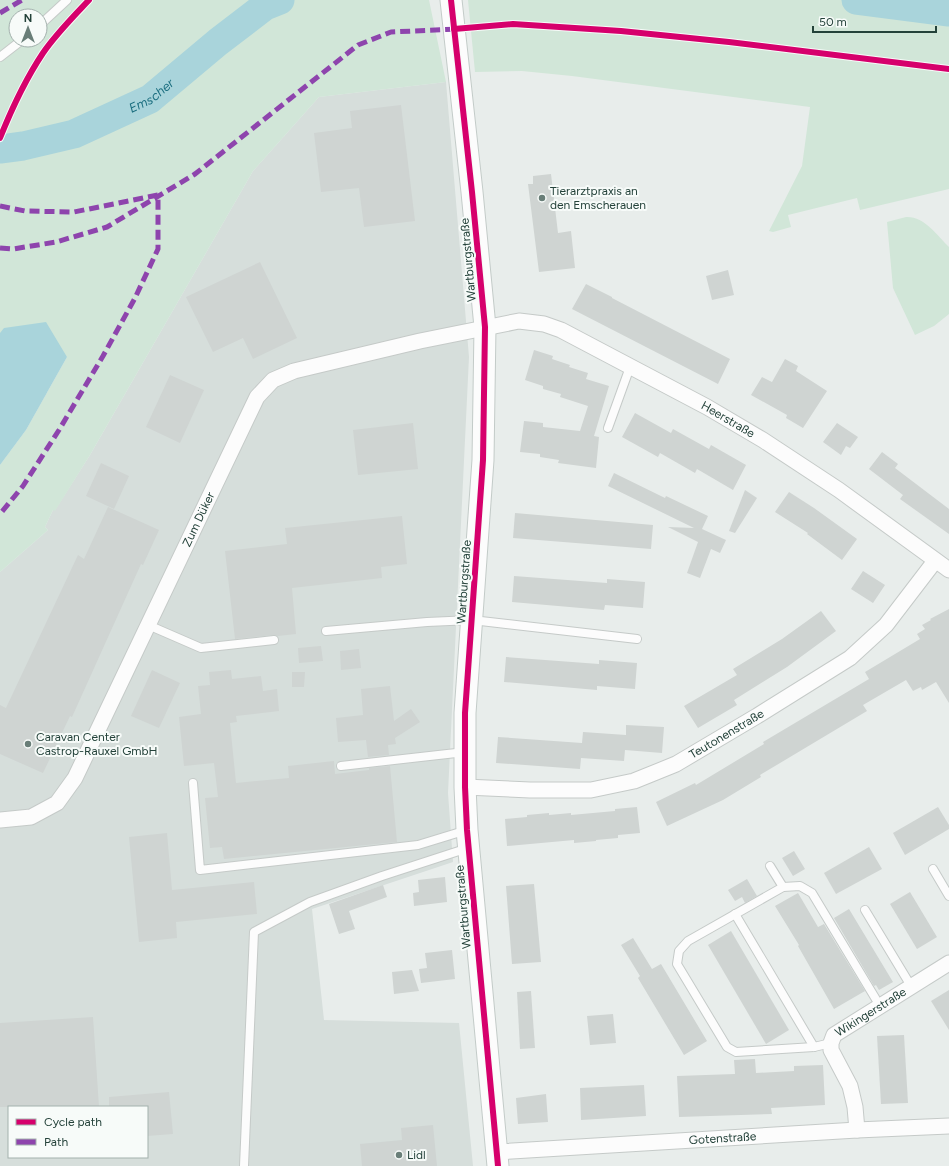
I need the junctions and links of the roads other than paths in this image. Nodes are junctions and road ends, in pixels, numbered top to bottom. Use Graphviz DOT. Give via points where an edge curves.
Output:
graph roads {
  1 [pos="67,0"];
  2 [pos="451,0"];
  3 [pos="48,18"];
  4 [pos="12,48"];
  5 [pos="0,57"];
  6 [pos="485,327"];
  7 [pos="630,367"];
  8 [pos="608,428"];
  9 [pos="935,562"];
  10 [pos="949,570"];
  11 [pos="472,620"];
  12 [pos="148,625"];
  13 [pos="326,631"];
  14 [pos="636,639"];
  15 [pos="274,640"];
  16 [pos="465,752"];
  17 [pos="341,766"];
  18 [pos="193,783"];
  19 [pos="465,787"];
  20 [pos="0,820"];
  21 [pos="468,839"];
  22 [pos="770,866"];
  23 [pos="933,869"];
  24 [pos="783,887"];
  25 [pos="949,896"];
  26 [pos="865,910"];
  27 [pos="735,914"];
  28 [pos="949,963"];
  29 [pos="911,986"];
  30 [pos="880,1006"];
  31 [pos="831,1043"];
  32 [pos="814,1047"];
  33 [pos="949,1126"];
  34 [pos="857,1130"];
  35 [pos="497,1159"];
  36 [pos="244,1166"];
  1 -- 3 [label="lane"];
  2 -- 6 [label="main road, Wartburgstraße"];
  4 -- 5 [label="lane"];
  6 -- 7 [label="street, Heerstraße" via="519,321 544,324 561,330"];
  6 -- 11 [label="main road, Wartburgstraße" via="483,460"];
  6 -- 12 [label="street, Zum Düker" via="294,371 273,380 257,397"];
  7 -- 8 [label="lane"];
  7 -- 9 [label="street, Heerstraße" via="763,440 839,490"];
  9 -- 10 [label="street, Heerstraße"];
  9 -- 19 [label="street, Teutonenstraße" via="886,625 850,658 676,764 634,781 591,790"];
  11 -- 13 [label="lane"];
  11 -- 14 [label="lane"];
  11 -- 16 [label="main road, Wartburgstraße" via="465,713"];
  12 -- 15 [label="lane" via="201,648"];
  12 -- 20 [label="street, Zum Düker" via="75,778 57,803 31,817"];
  16 -- 17 [label="lane"];
  16 -- 19 [label="main road, Wartburgstraße"];
  18 -- 21 [label="lane" via="200,870"];
  19 -- 21 [label="main road, Wartburgstraße"];
  21 -- 35 [label="main road, Wartburgstraße"];
  21 -- 36 [label="lane" via="382,876 310,902 254,932"];
  22 -- 24 [label="lane"];
  23 -- 25 [label="lane"];
  24 -- 27 [label="lane"];
  24 -- 30 [label="lane" via="800,886 812,893"];
  26 -- 29 [label="lane, Wikingerstraße"];
  27 -- 32 [label="lane"];
  27 -- 32 [label="lane" via="688,941 679,951 677,964 680,970 727,1047 736,1052"];
  28 -- 29 [label="street, Wikingerstraße"];
  29 -- 30 [label="street, Wikingerstraße"];
  30 -- 31 [label="street, Wikingerstraße" via="834,1035"];
  31 -- 32 [label="lane"];
  31 -- 34 [label="street, Wikingerstraße" via="850,1086 856,1107"];
  33 -- 34 [label="street, Gotenstraße"];
  34 -- 35 [label="street, Gotenstraße"];
}
